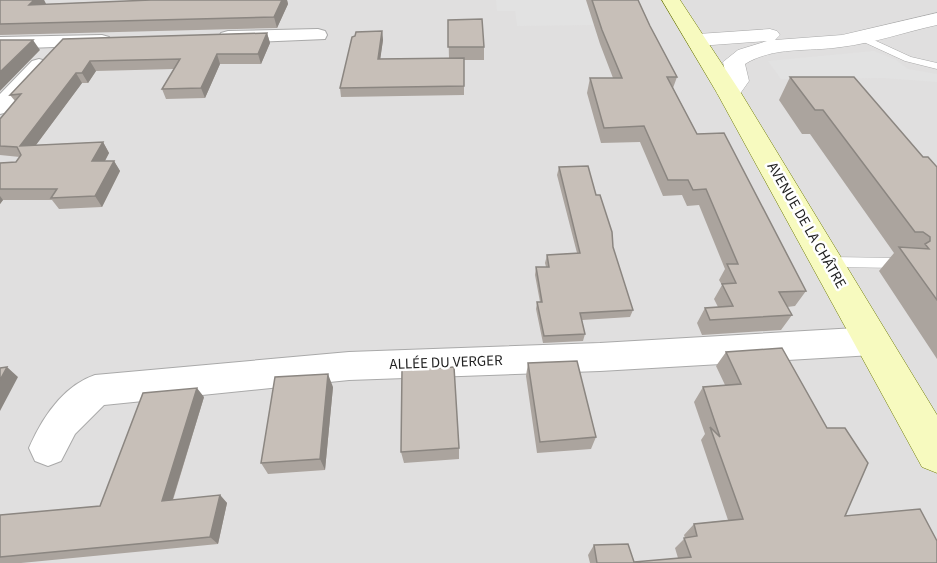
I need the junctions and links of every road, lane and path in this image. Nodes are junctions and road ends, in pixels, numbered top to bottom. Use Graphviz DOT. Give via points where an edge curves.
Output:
graph roads {
  1 [pos="937,10"];
  2 [pos="937,19"];
  3 [pos="685,20"];
  4 [pos="318,35"];
  5 [pos="858,36"];
  6 [pos="213,38"];
  7 [pos="738,38"];
  8 [pos="120,40"];
  9 [pos="62,42"];
  10 [pos="0,43"];
  11 [pos="770,47"];
  12 [pos="937,66"];
  13 [pos="729,93"];
  14 [pos="0,106"];
  15 [pos="829,262"];
  16 [pos="901,264"];
  17 [pos="873,341"];
  18 [pos="48,447"];
  19 [pos="937,453"];
  1 -- 7 [label="street" via="838,30"];
  2 -- 5 [label="street"];
  3 -- 7 [label="street"];
  3 -- 13 [label="main road, AVENUE DE LA CHÂTRE"];
  4 -- 6 [label="street"];
  5 -- 11 [label="street"];
  5 -- 12 [label="lane" via="908,59"];
  7 -- 11 [label="street" via="743,44"];
  8 -- 9 [label="street"];
  9 -- 10 [label="street"];
  9 -- 14 [label="street"];
  11 -- 13 [label="street" via="734,62 738,81"];
  13 -- 15 [label="main road, AVENUE DE LA CHÂTRE"];
  15 -- 16 [label="lane"];
  15 -- 17 [label="main road, AVENUE DE LA CHÂTRE"];
  17 -- 18 [label="street, ALLÉE DU VERGER" via="349,366 95,390 62,422"];
  17 -- 19 [label="main road, AVENUE DE LA CHÂTRE"];
}
